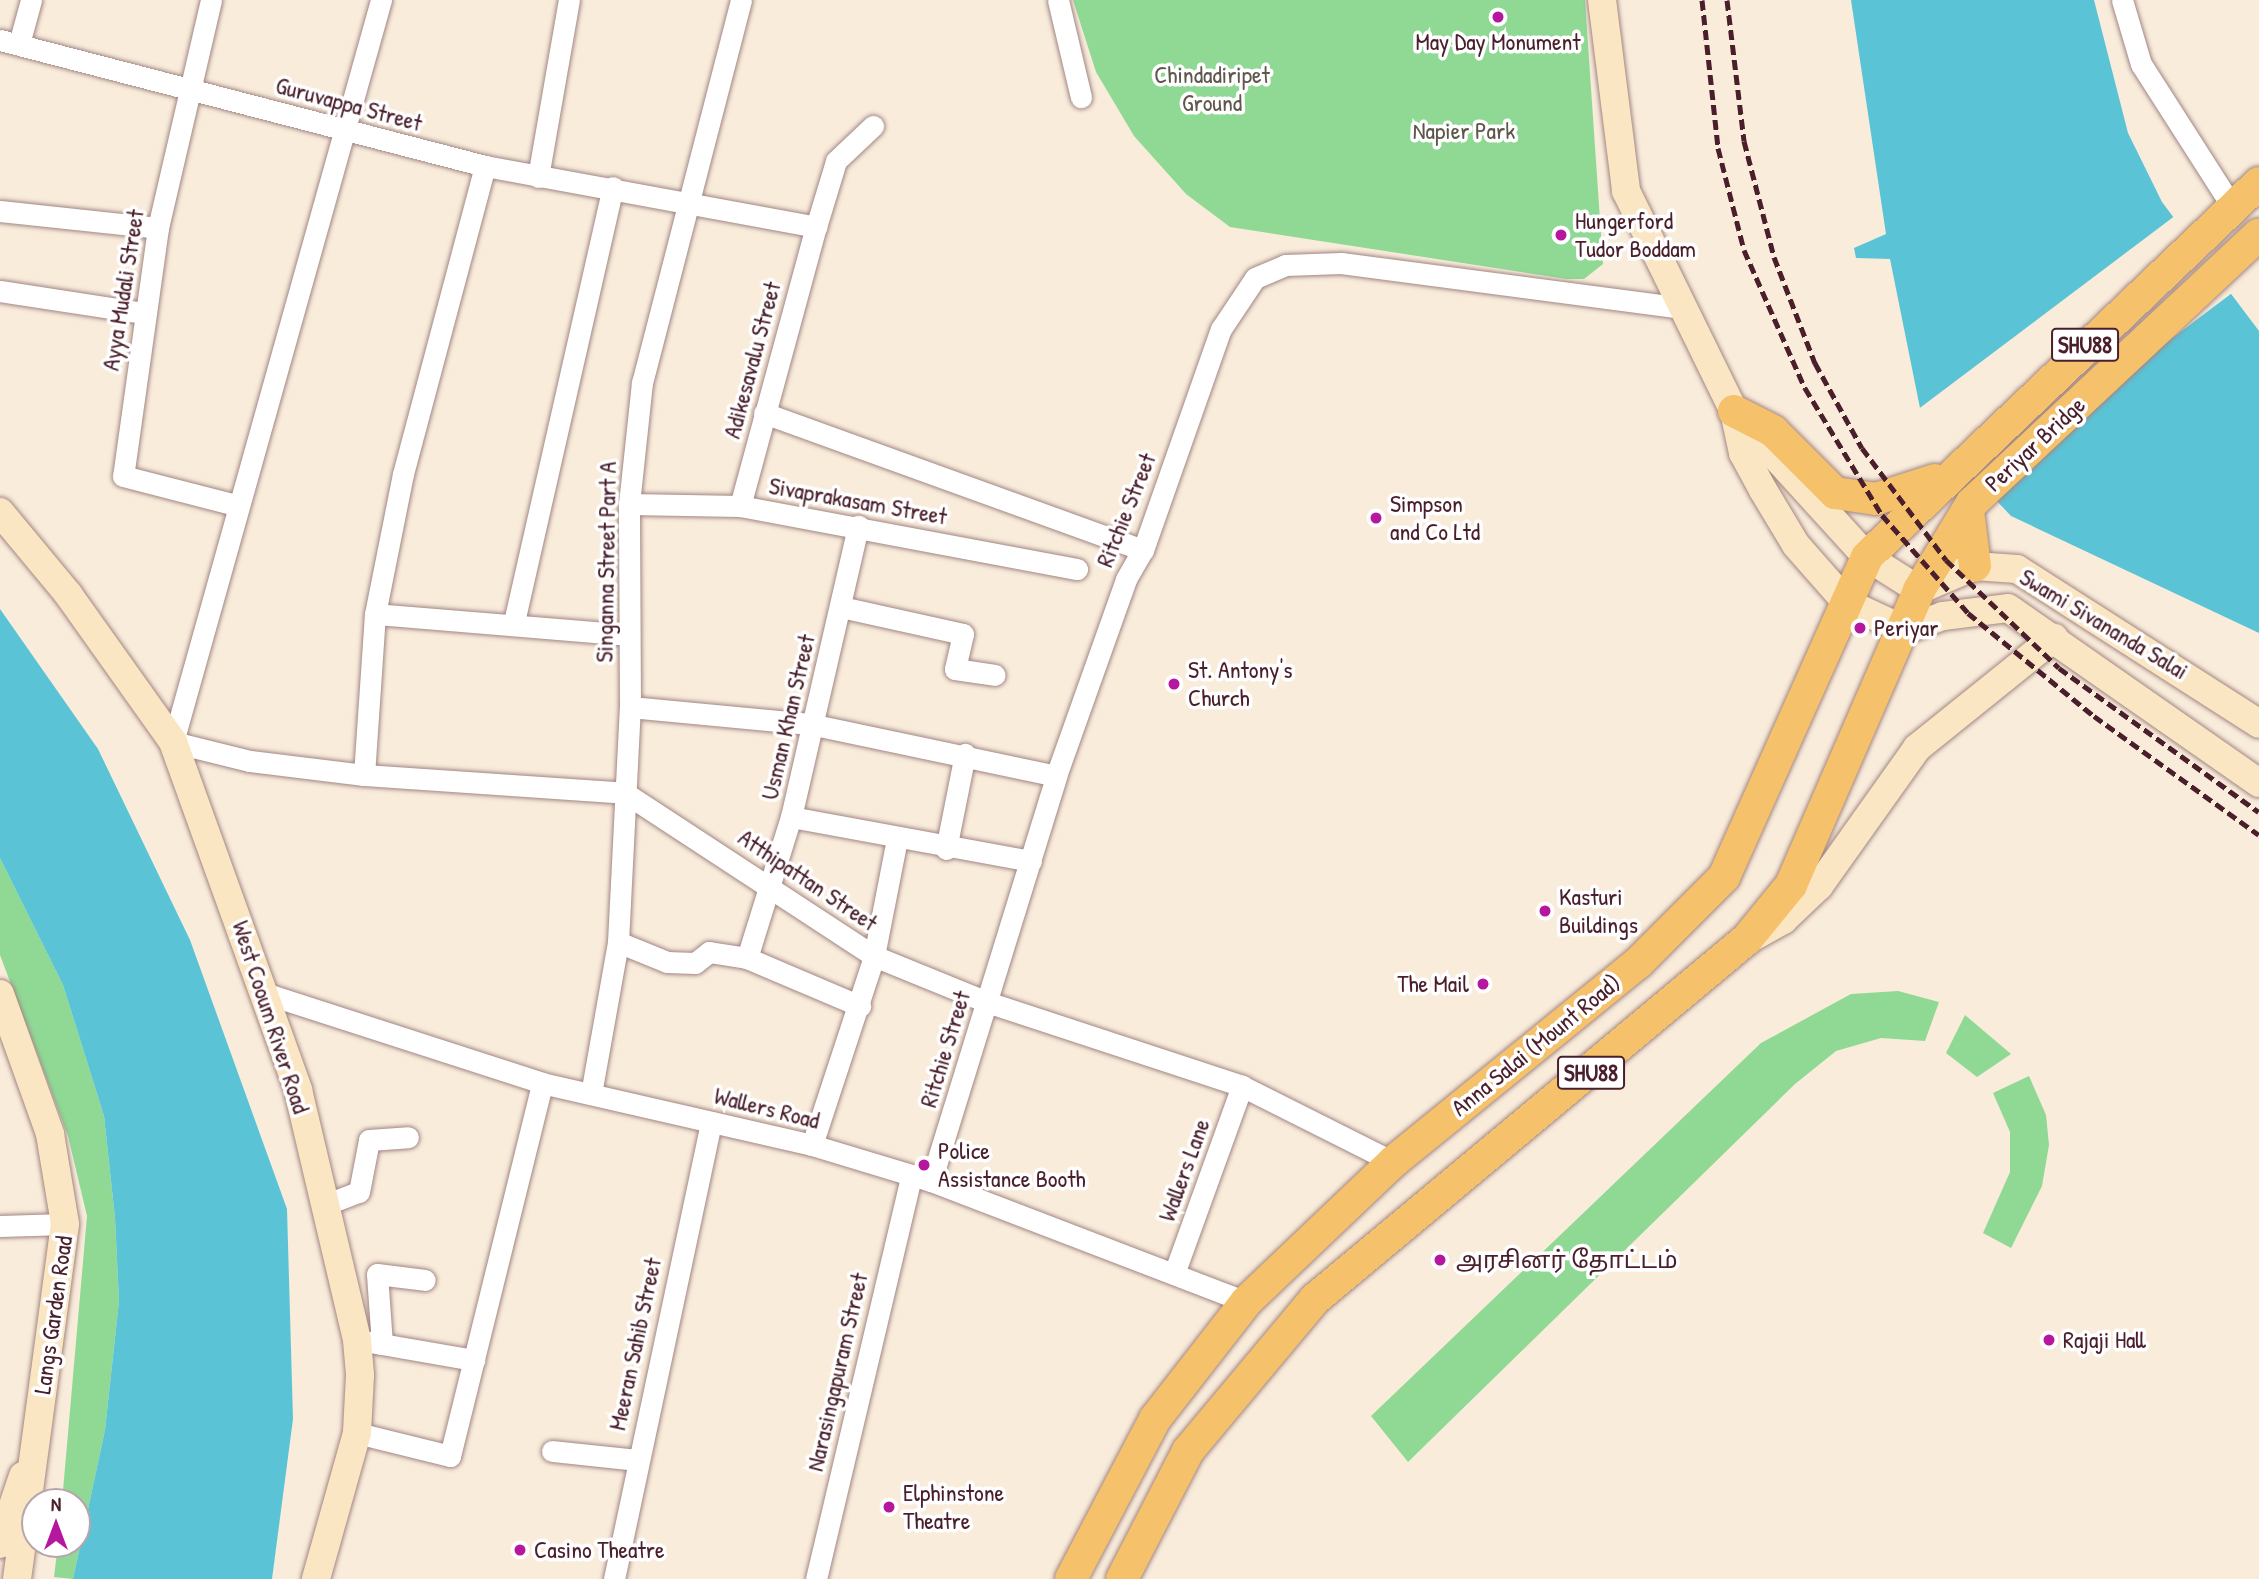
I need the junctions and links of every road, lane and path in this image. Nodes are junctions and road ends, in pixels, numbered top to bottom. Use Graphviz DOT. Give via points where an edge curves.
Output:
graph roads {
  1 [pos="31,0"];
  2 [pos="211,0"];
  3 [pos="382,0"];
  4 [pos="569,0"];
  5 [pos="741,0"];
  6 [pos="1058,0"];
  7 [pos="1602,0"];
  8 [pos="2122,0"];
  9 [pos="10,42"];
  10 [pos="190,85"];
  11 [pos="1081,97"];
  12 [pos="873,126"];
  13 [pos="345,132"];
  14 [pos="485,166"];
  15 [pos="538,177"];
  16 [pos="2259,183"];
  17 [pos="613,187"];
  18 [pos="688,200"];
  19 [pos="0,211"];
  20 [pos="2228,211"];
  21 [pos="158,228"];
  22 [pos="816,228"];
  23 [pos="2255,238"];
  24 [pos="0,291"];
  25 [pos="1683,308"];
  26 [pos="144,313"];
  27 [pos="1734,411"];
  28 [pos="764,413"];
  29 [pos="1946,476"];
  30 [pos="629,504"];
  31 [pos="236,505"];
  32 [pos="740,506"];
  33 [pos="1970,507"];
  34 [pos="0,512"];
  35 [pos="858,526"];
  36 [pos="1143,550"];
  37 [pos="1867,557"];
  38 [pos="1975,566"];
  39 [pos="1077,569"];
  40 [pos="1919,590"];
  41 [pos="1847,603"];
  42 [pos="841,607"];
  43 [pos="375,614"];
  44 [pos="514,621"];
  45 [pos="1905,630"];
  46 [pos="629,635"];
  47 [pos="2054,638"];
  48 [pos="995,675"];
  49 [pos="631,707"];
  50 [pos="810,724"];
  51 [pos="2259,724"];
  52 [pos="173,742"];
  53 [pos="965,754"];
  54 [pos="364,775"];
  55 [pos="1056,776"];
  56 [pos="2259,783"];
  57 [pos="625,793"];
  58 [pos="791,817"];
  59 [pos="897,839"];
  60 [pos="946,849"];
  61 [pos="1031,861"];
  62 [pos="770,882"];
  63 [pos="618,942"];
  64 [pos="1745,942"];
  65 [pos="874,956"];
  66 [pos="747,958"];
  67 [pos="0,994"];
  68 [pos="267,994"];
  69 [pos="987,1002"];
  70 [pos="860,1006"];
  71 [pos="542,1083"];
  72 [pos="1242,1086"];
  73 [pos="591,1094"];
  74 [pos="711,1122"];
  75 [pos="408,1137"];
  76 [pos="812,1145"];
  77 [pos="1393,1162"];
  78 [pos="921,1179"];
  79 [pos="327,1204"];
  80 [pos="65,1224"];
  81 [pos="0,1226"];
  82 [pos="1175,1271"];
  83 [pos="425,1280"];
  84 [pos="1246,1302"];
  85 [pos="370,1342"];
  86 [pos="474,1360"];
  87 [pos="356,1433"];
  88 [pos="36,1437"];
  89 [pos="552,1451"];
  90 [pos="637,1460"];
  91 [pos="1138,1540"];
  92 [pos="0,1544"];
  93 [pos="17,1579"];
  94 [pos="316,1579"];
  95 [pos="614,1579"];
  96 [pos="817,1579"];
  97 [pos="1071,1579"];
  98 [pos="1122,1579"];
  99 [pos="1138,1579"];
  1 -- 9 [label="street"];
  2 -- 10 [label="street, Ayya Mudali Street"];
  3 -- 13 [label="street"];
  4 -- 15 [label="street"];
  5 -- 18 [label="street, Singanna Street Part A"];
  6 -- 11 [label="street"];
  7 -- 25 [label="street" via="1626,191"];
  8 -- 20 [label="street" via="2141,65"];
  9 -- 10 [label="street, Guruvappa Street"];
  10 -- 13 [label="street, Guruvappa Street"];
  10 -- 21 [label="street, Ayya Mudali Street"];
  12 -- 22 [label="street, Adikesavalu Street" via="836,161"];
  13 -- 14 [label="street, Guruvappa Street"];
  13 -- 31 [label="street"];
  14 -- 15 [label="street, Guruvappa Street"];
  14 -- 43 [label="street" via="403,474"];
  15 -- 17 [label="street, Guruvappa Street"];
  16 -- 20 [label="main road, SHU88"];
  17 -- 18 [label="street, Guruvappa Street"];
  17 -- 44 [label="street"];
  18 -- 22 [label="street, Guruvappa Street"];
  18 -- 30 [label="street, Singanna Street Part A" via="642,383"];
  19 -- 21 [label="street"];
  20 -- 29 [label="main road, Periyar Bridge / SHU88"];
  21 -- 26 [label="street, Ayya Mudali Street"];
  22 -- 28 [label="street, Adikesavalu Street"];
  23 -- 33 [label="main road, Periyar Bridge / SHU88"];
  24 -- 26 [label="street"];
  25 -- 27 [label="street"];
  25 -- 36 [label="street, Ritchie Street" via="1341,263 1285,265 1255,278 1221,329"];
  26 -- 31 [label="street, Ayya Mudali Street" via="123,476"];
  27 -- 29 [label="main road" via="1773,431 1835,493 1876,499"];
  27 -- 37 [label="street"];
  27 -- 41 [label="street" via="1743,453 1763,490 1796,545"];
  28 -- 32 [label="street, Adikesavalu Street"];
  28 -- 36 [label="street"];
  29 -- 37 [label="main road, Anna Salai (Mount Road) / SHU88"];
  30 -- 32 [label="street, Sivaprakasam Street" via="683,510"];
  30 -- 46 [label="street, Singanna Street Part A"];
  31 -- 52 [label="street"];
  32 -- 35 [label="street, Sivaprakasam Street"];
  33 -- 38 [label="main road"];
  33 -- 40 [label="main road, SHU88"];
  34 -- 52 [label="street, West Cooum River Road" via="68,594"];
  35 -- 39 [label="street, Sivaprakasam Street"];
  35 -- 42 [label="street, Usman Khan Street"];
  36 -- 55 [label="street, Ritchie Street" via="1126,579"];
  37 -- 40 [label="street"];
  37 -- 41 [label="main road, Anna Salai (Mount Road) / SHU88"];
  38 -- 40 [label="street, Swami Sivananda Salai"];
  38 -- 51 [label="street, Swami Sivananda Salai" via="2017,569"];
  40 -- 45 [label="main road, SHU88"];
  41 -- 45 [label="street"];
  41 -- 77 [label="main road, Anna Salai (Mount Road) / SHU88" via="1724,877 1638,963"];
  42 -- 48 [label="street" via="963,634 955,669"];
  42 -- 50 [label="street, Usman Khan Street"];
  43 -- 44 [label="street"];
  43 -- 54 [label="street"];
  44 -- 46 [label="street"];
  45 -- 47 [label="street, Swami Sivananda Salai" via="1943,616 2008,608"];
  45 -- 64 [label="main road, SHU88" via="1791,885"];
  46 -- 49 [label="street, Singanna Street Part A"];
  47 -- 56 [label="street, Swami Sivananda Salai"];
  47 -- 64 [label="street" via="1917,748 1819,886 1783,920"];
  49 -- 50 [label="street"];
  49 -- 57 [label="street, Singanna Street Part A"];
  50 -- 53 [label="street"];
  50 -- 58 [label="street, Usman Khan Street"];
  52 -- 54 [label="street, Atthipattan Street" via="250,761"];
  52 -- 68 [label="street, West Cooum River Road"];
  53 -- 55 [label="street"];
  53 -- 60 [label="street"];
  54 -- 57 [label="street, Atthipattan Street"];
  55 -- 61 [label="street, Ritchie Street"];
  57 -- 62 [label="street, Atthipattan Street"];
  57 -- 63 [label="street, Singanna Street Part A"];
  58 -- 59 [label="street"];
  58 -- 62 [label="street, Usman Khan Street"];
  59 -- 60 [label="street"];
  59 -- 65 [label="street"];
  60 -- 61 [label="street"];
  61 -- 69 [label="street, Ritchie Street"];
  62 -- 65 [label="street, Atthipattan Street"];
  62 -- 66 [label="street, Usman Khan Street"];
  63 -- 66 [label="street" via="667,962 695,963 709,952"];
  63 -- 73 [label="street, Singanna Street Part A"];
  64 -- 91 [label="main road, SHU88" via="1315,1298 1188,1451"];
  65 -- 69 [label="street, Atthipattan Street"];
  65 -- 70 [label="street"];
  66 -- 70 [label="street"];
  67 -- 80 [label="street, Langs Garden Road" via="50,1134"];
  68 -- 71 [label="street, Wallers Road"];
  68 -- 79 [label="street, West Cooum River Road"];
  69 -- 72 [label="street, Atthipattan Street"];
  69 -- 78 [label="street, Ritchie Street"];
  70 -- 76 [label="street"];
  71 -- 73 [label="street, Wallers Road"];
  71 -- 86 [label="street"];
  72 -- 77 [label="street, Atthipattan Street"];
  72 -- 82 [label="street, Wallers Lane"];
  73 -- 74 [label="street, Wallers Road"];
  74 -- 76 [label="street, Wallers Road"];
  74 -- 90 [label="street, Meeran Sahib Street"];
  75 -- 79 [label="street" via="369,1140 359,1192"];
  76 -- 78 [label="street, Wallers Road"];
  77 -- 84 [label="main road, Anna Salai (Mount Road) / SHU88"];
  78 -- 82 [label="street, Wallers Road"];
  78 -- 96 [label="street, Narasingapuram Street"];
  79 -- 85 [label="street, West Cooum River Road"];
  80 -- 81 [label="street"];
  80 -- 88 [label="street, Langs Garden Road"];
  82 -- 84 [label="street, Wallers Road"];
  83 -- 85 [label="street" via="377,1273"];
  84 -- 97 [label="main road, Anna Salai (Mount Road) / SHU88" via="1156,1419"];
  85 -- 86 [label="street"];
  85 -- 87 [label="street, West Cooum River Road"];
  86 -- 87 [label="street" via="450,1456"];
  87 -- 94 [label="street, West Cooum River Road"];
  88 -- 92 [label="street, Langs Garden Road"];
  88 -- 93 [label="street, Langs Garden Road"];
  89 -- 90 [label="street"];
  90 -- 95 [label="street, Meeran Sahib Street"];
  91 -- 98 [label="main road, SHU88"];
  91 -- 99 [label="main road"];
}
